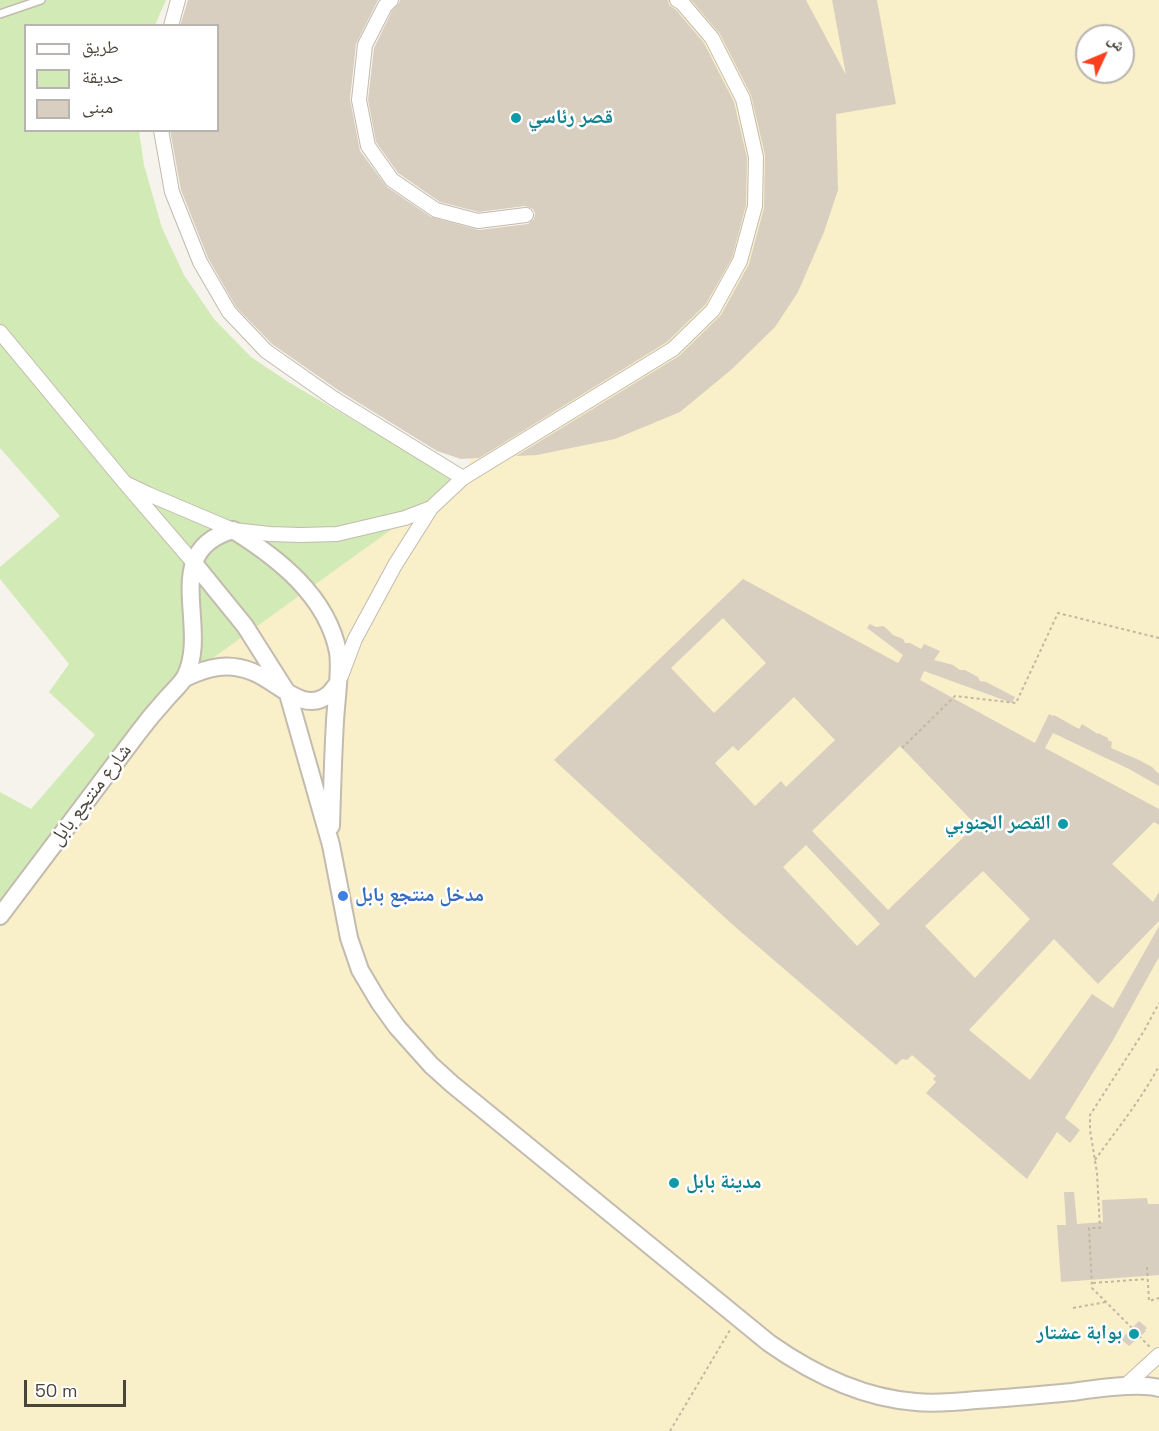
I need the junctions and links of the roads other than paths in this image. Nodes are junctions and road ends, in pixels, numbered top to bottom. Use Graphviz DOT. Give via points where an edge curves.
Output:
graph roads {
  1 [pos="40,0"];
  2 [pos="178,0"];
  3 [pos="391,0"];
  4 [pos="677,0"];
  5 [pos="0,14"];
  6 [pos="172,24"];
  7 [pos="161,132"];
  8 [pos="526,215"];
  9 [pos="0,332"];
  10 [pos="463,478"];
  11 [pos="125,483"];
  12 [pos="431,508"];
  13 [pos="233,530"];
  14 [pos="193,562"];
  15 [pos="185,678"];
  16 [pos="338,683"];
  17 [pos="288,694"];
  18 [pos="331,845"];
  19 [pos="0,916"];
  20 [pos="1159,1355"];
  21 [pos="1124,1387"];
  22 [pos="1159,1388"];
  1 -- 5 [label="lane"];
  2 -- 6 [label="street"];
  3 -- 8 [label="street" via="365,45 358,100 368,146 392,180 436,210 478,221"];
  4 -- 10 [label="street" via="712,38 743,99 756,157 755,206 740,261 712,310 673,349"];
  7 -- 10 [label="street" via="172,192 200,262 229,312 275,358"];
  9 -- 11 [label="street"];
  10 -- 12 [label="street"];
  11 -- 13 [label="street"];
  11 -- 14 [label="street"];
  12 -- 13 [label="street" via="337,534"];
  12 -- 16 [label="street" via="373,604"];
  13 -- 14 [label="street" via="207,543"];
  13 -- 16 [label="street" via="277,561 310,594 333,634 338,653"];
  14 -- 15 [label="street, شارع منتجع بابل" via="193,646"];
  14 -- 17 [label="street" via="245,626"];
  15 -- 17 [label="street, شارع منتجع بابل" via="216,666 236,667 254,672"];
  15 -- 19 [label="street, شارع منتجع بابل" via="144,725"];
  16 -- 17 [label="street" via="327,696 314,701"];
  16 -- 18 [label="street"];
  17 -- 18 [label="street"];
  18 -- 21 [label="street" via="354,955 369,986 397,1027 431,1065 794,1360 856,1390 902,1401 938,1403"];
  20 -- 21 [label="street"];
  21 -- 22 [label="street"];
}
